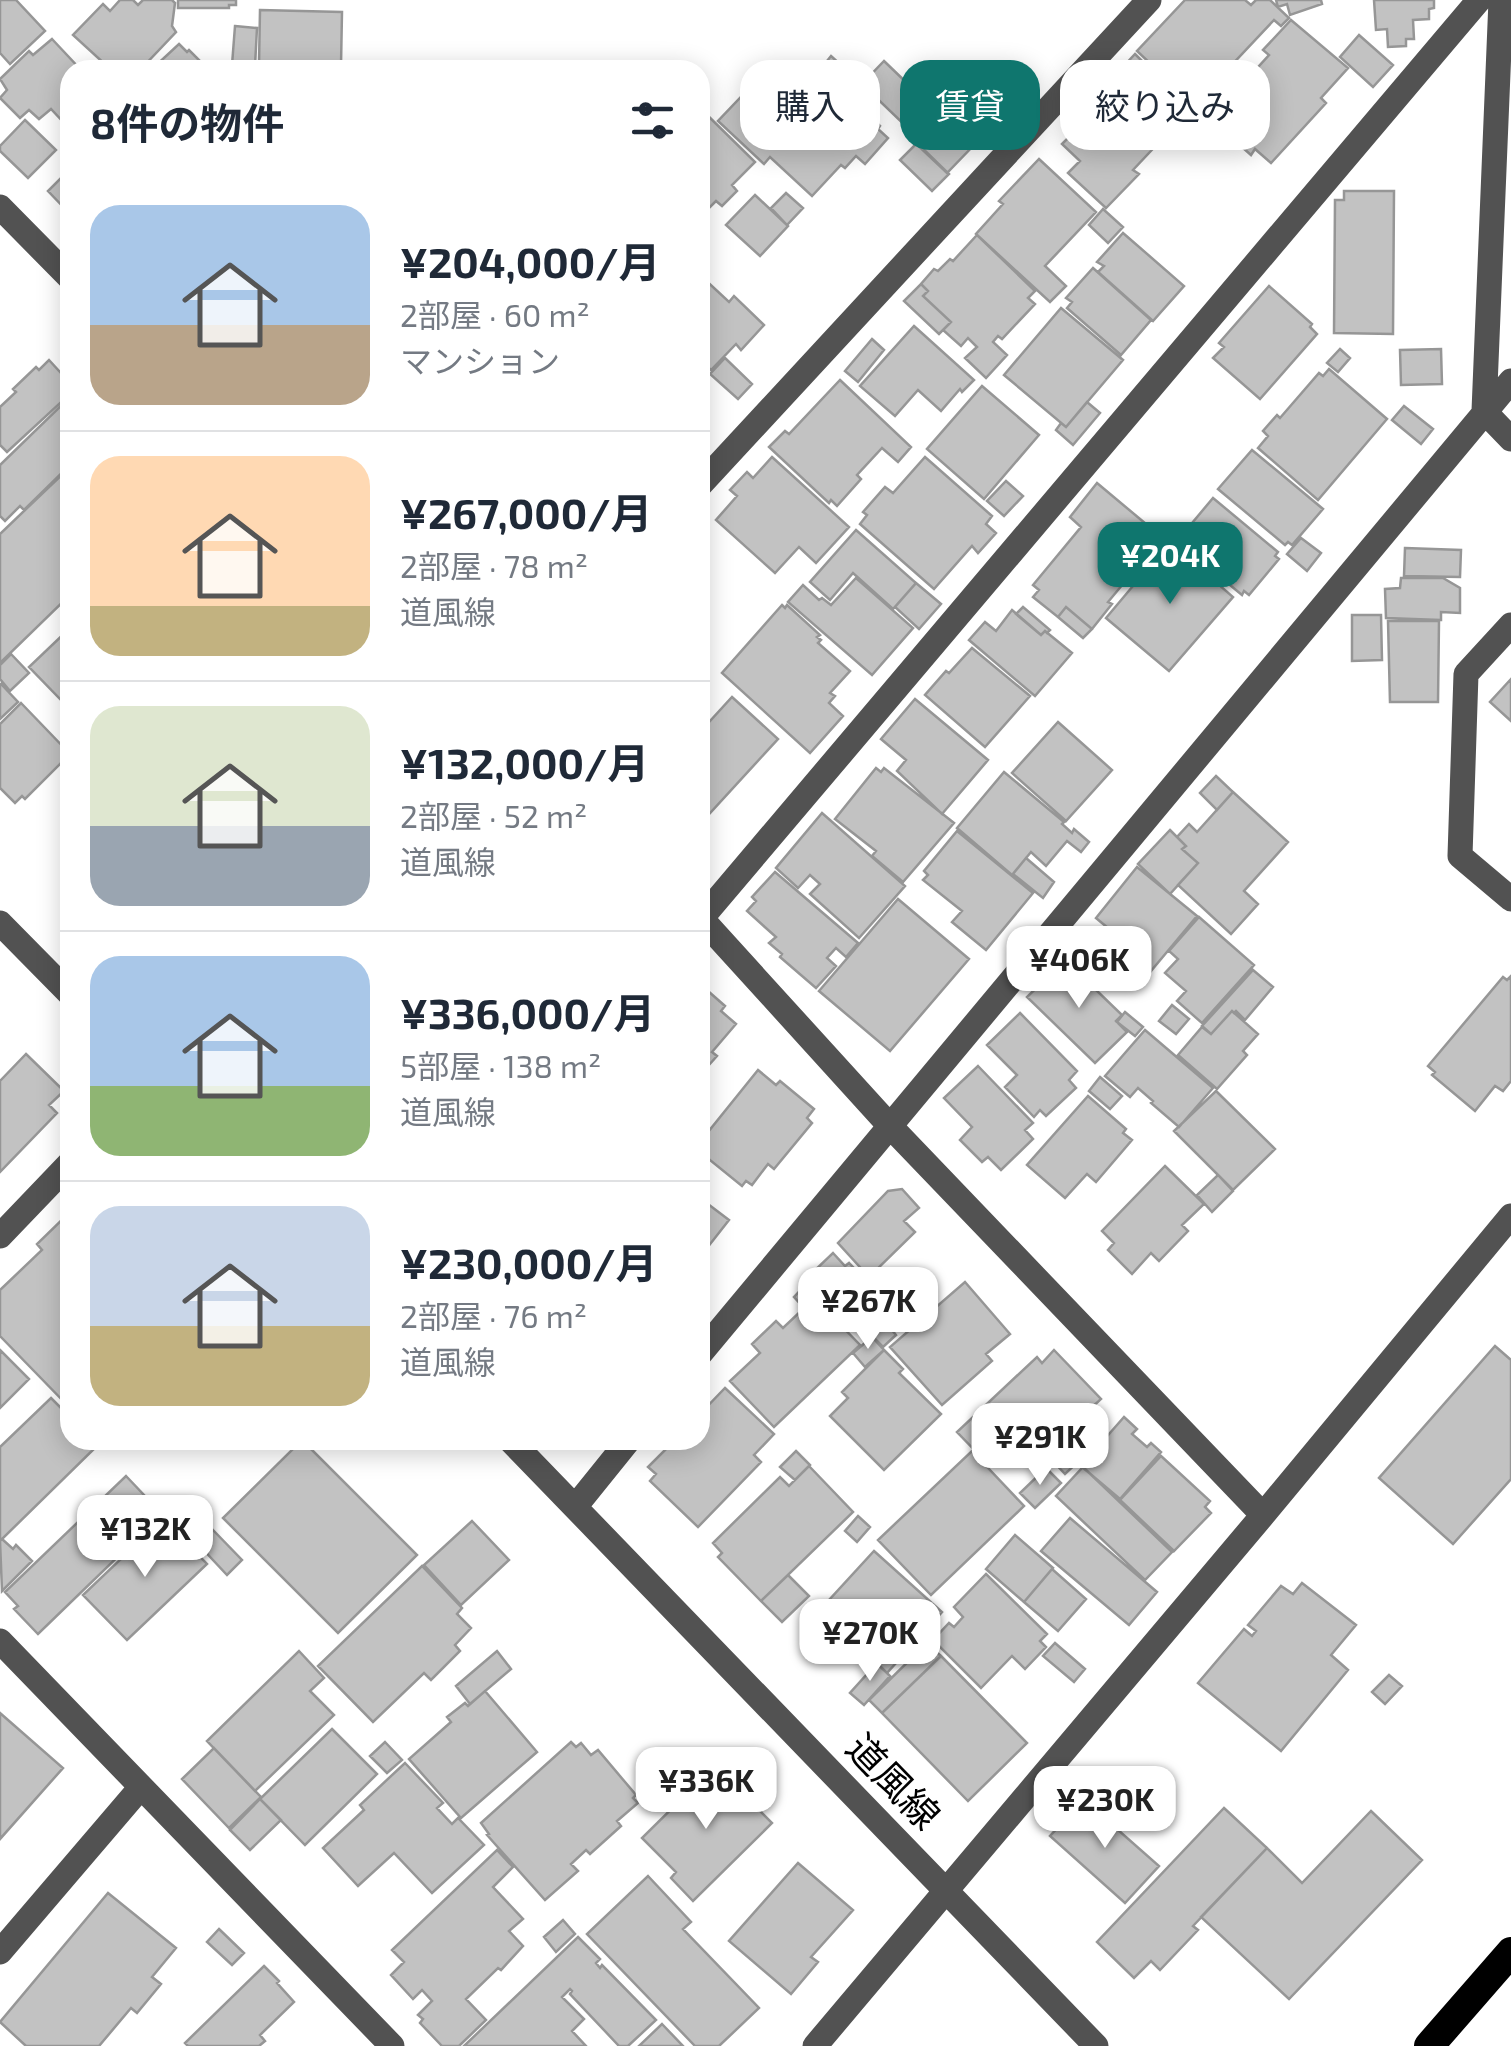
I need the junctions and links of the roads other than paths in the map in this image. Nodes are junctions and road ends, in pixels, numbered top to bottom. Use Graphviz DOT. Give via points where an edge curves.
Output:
graph roads {
  1 [pos="1148,0"];
  2 [pos="1479,0"];
  3 [pos="1501,0"];
  4 [pos="0,207"];
  5 [pos="60,268"];
  6 [pos="1511,380"];
  7 [pos="1484,411"];
  8 [pos="1511,438"];
  9 [pos="710,475"];
  10 [pos="1511,625"];
  11 [pos="1511,899"];
  12 [pos="710,907"];
  13 [pos="0,923"];
  14 [pos="710,928"];
  15 [pos="60,984"];
  16 [pos="889,1124"];
  17 [pos="60,1173"];
  18 [pos="1511,1216"];
  19 [pos="0,1236"];
  20 [pos="710,1342"];
  21 [pos="520,1450"];
  22 [pos="621,1450"];
  23 [pos="574,1507"];
  24 [pos="1262,1515"];
  25 [pos="0,1641"];
  26 [pos="141,1787"];
  27 [pos="946,1891"];
  28 [pos="0,1952"];
  29 [pos="1511,1952"];
  30 [pos="392,2046"];
  31 [pos="815,2046"];
  32 [pos="1096,2046"];
  33 [pos="1428,2046"];
  1 -- 9 [label="street"];
  2 -- 12 [label="street"];
  3 -- 7 [label="street"];
  4 -- 5 [label="street"];
  6 -- 7 [label="street"];
  7 -- 8 [label="street"];
  7 -- 16 [label="street"];
  10 -- 11 [label="street" via="1466,674 1460,856"];
  13 -- 15 [label="street"];
  14 -- 16 [label="street"];
  16 -- 20 [label="street"];
  16 -- 24 [label="street"];
  17 -- 19 [label="street"];
  18 -- 24 [label="street"];
  21 -- 23 [label="street, 道風線"];
  22 -- 23 [label="street"];
  23 -- 27 [label="street, 道風線"];
  24 -- 27 [label="street"];
  25 -- 26 [label="street"];
  26 -- 28 [label="street"];
  26 -- 30 [label="street"];
  27 -- 31 [label="street"];
  27 -- 32 [label="street, 道風線"];
  29 -- 33 [label="highway"];
}
